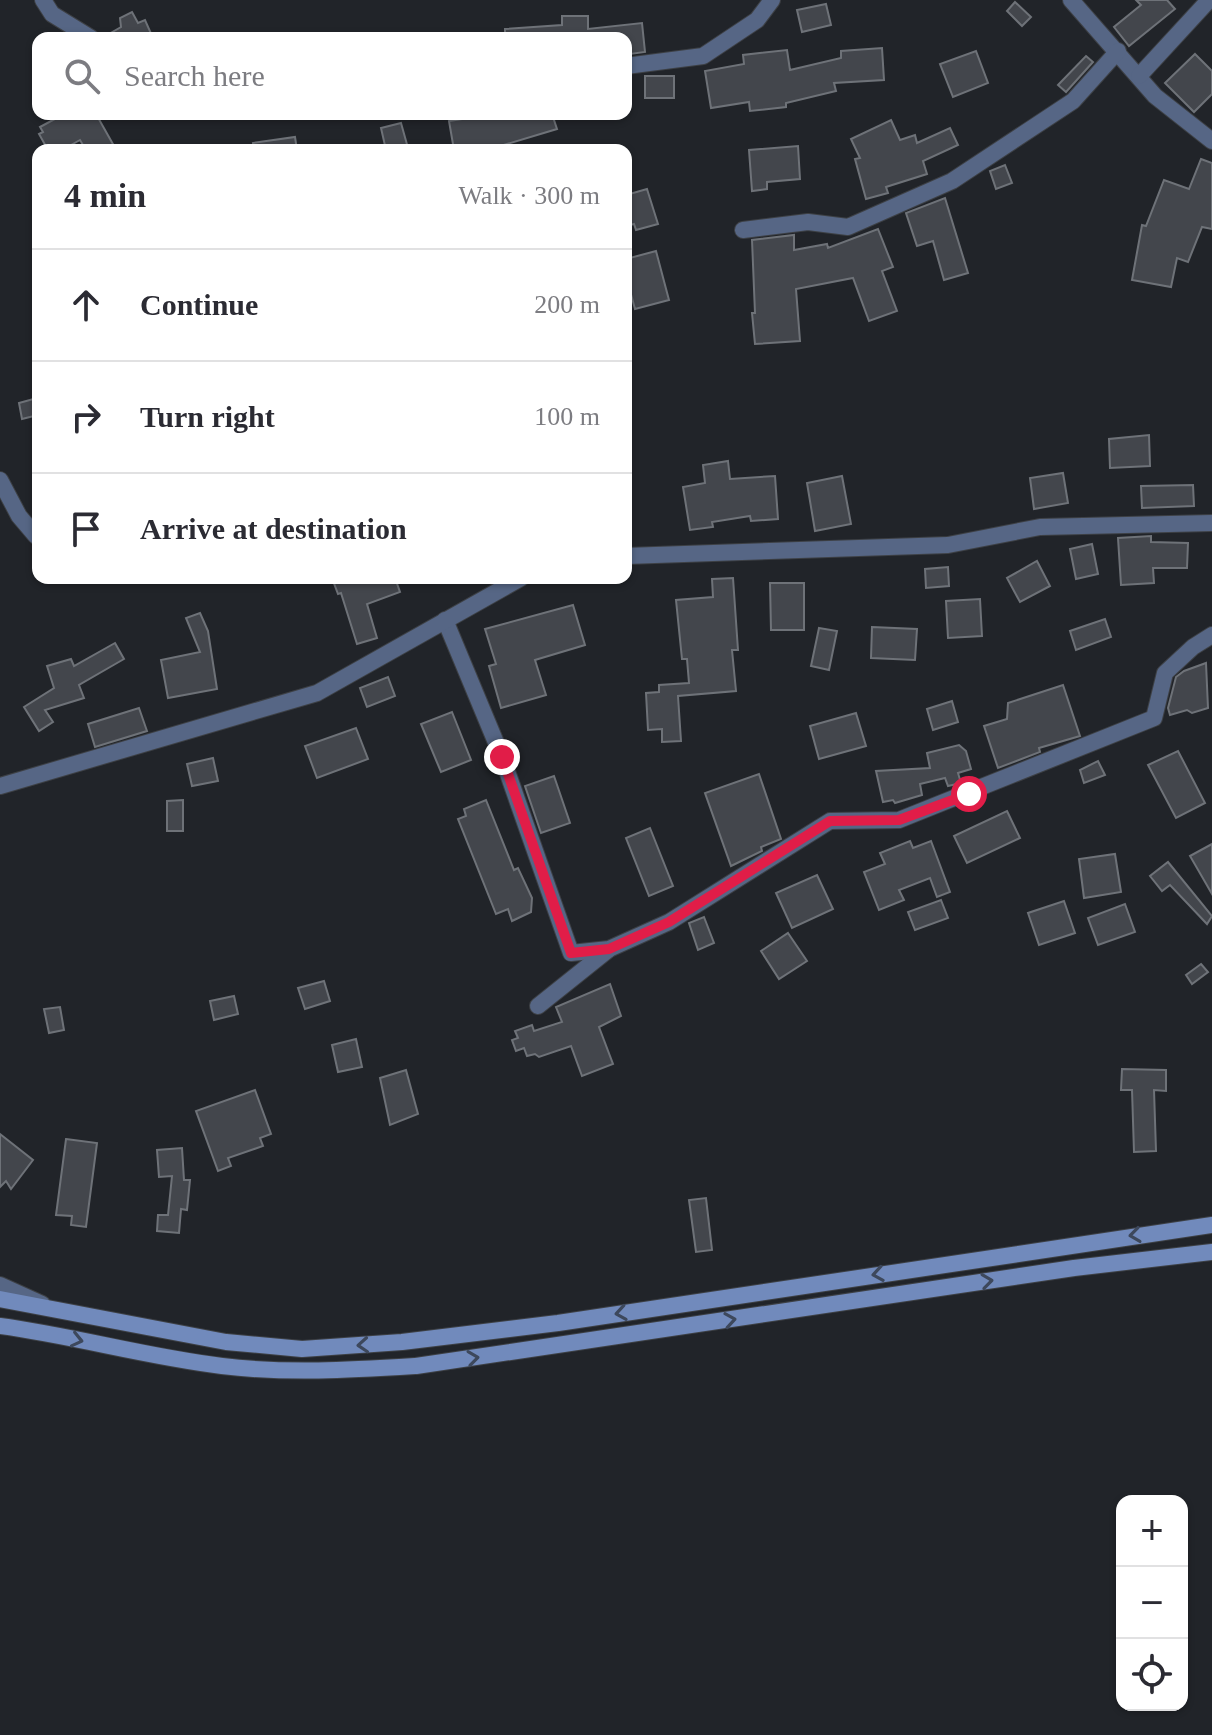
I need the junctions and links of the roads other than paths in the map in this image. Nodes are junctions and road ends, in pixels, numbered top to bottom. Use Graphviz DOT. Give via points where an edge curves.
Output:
graph roads {
  1 [pos="43,0"];
  2 [pos="772,0"];
  3 [pos="1071,0"];
  4 [pos="1209,0"];
  5 [pos="81,32"];
  6 [pos="1118,51"];
  7 [pos="632,65"];
  8 [pos="1139,76"];
  9 [pos="1212,141"];
  10 [pos="743,230"];
  11 [pos="0,480"];
  12 [pos="1212,523"];
  13 [pos="32,531"];
  14 [pos="632,556"];
  15 [pos="510,584"];
  16 [pos="445,620"];
  17 [pos="1212,635"];
  18 [pos="0,786"];
  19 [pos="609,949"];
  20 [pos="538,1006"];
  21 [pos="1212,1225"];
  22 [pos="1212,1252"];
  23 [pos="0,1285"];
  24 [pos="0,1299"];
  25 [pos="45,1305"];
  26 [pos="0,1326"];
  1 -- 5 [label="street" via="52,14"];
  2 -- 7 [label="street" via="757,20 703,56"];
  3 -- 6 [label="street"];
  4 -- 8 [label="street"];
  6 -- 8 [label="street"];
  6 -- 10 [label="street" via="1073,101 952,181 848,227 808,222"];
  8 -- 9 [label="street" via="1155,96"];
  11 -- 13 [label="street"];
  12 -- 14 [label="street" via="1040,527 948,545"];
  15 -- 16 [label="street"];
  16 -- 18 [label="street" via="317,693"];
  16 -- 19 [label="street" via="502,757 571,953"];
  17 -- 19 [label="street" via="1165,673 1154,718 899,820 830,821 669,922"];
  19 -- 20 [label="street"];
  21 -- 25 [label="main road, one-way" via="558,1323 302,1349 226,1342"];
  26 -- 22 [label="main road, one-way" via="122,1351 308,1373 401,1367 598,1341"];
  23 -- 25 [label="street"];
  24 -- 25 [label="main road"];
}
